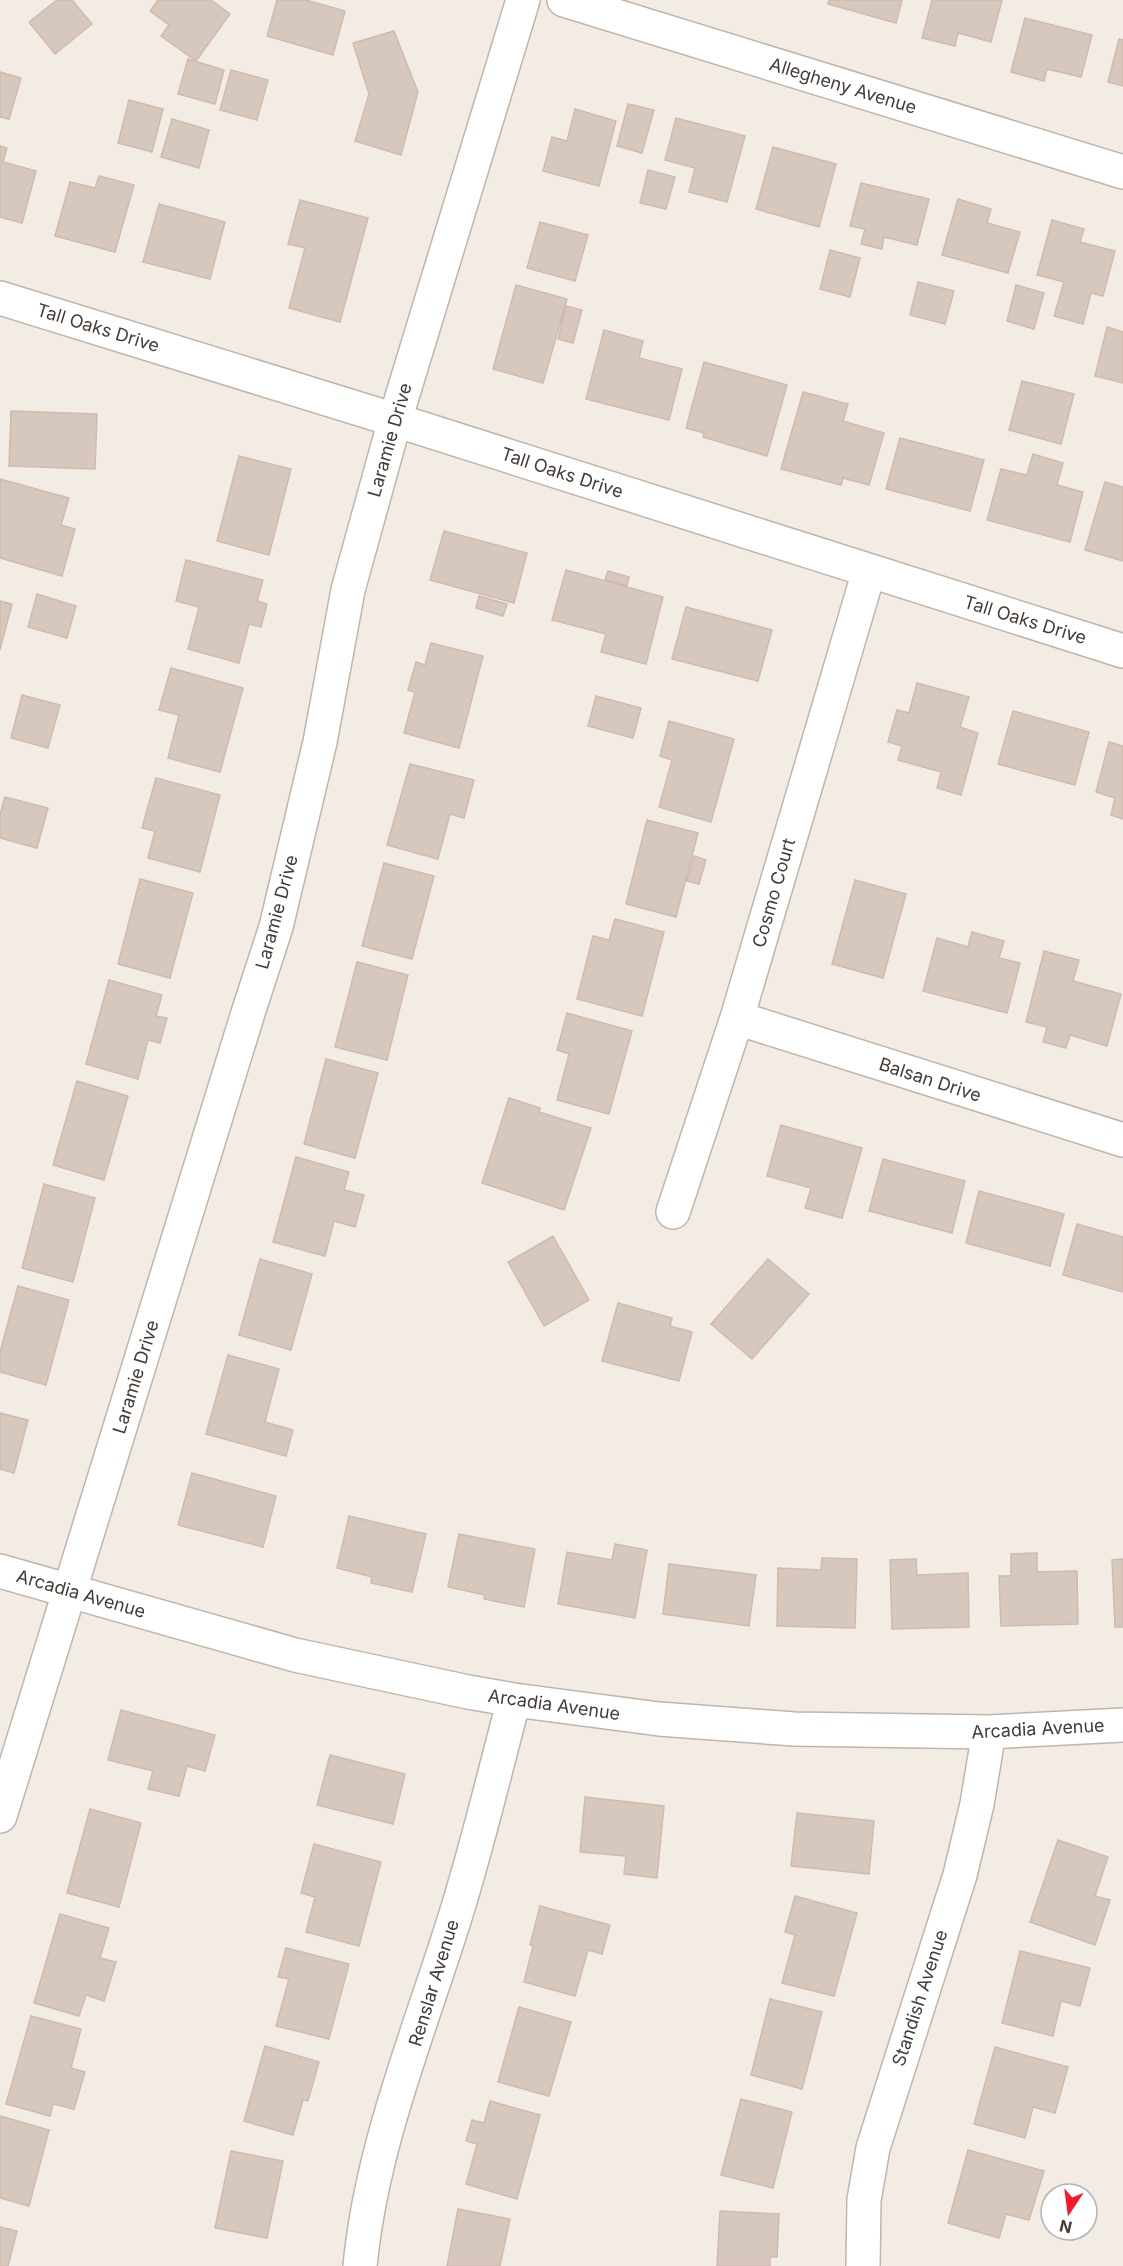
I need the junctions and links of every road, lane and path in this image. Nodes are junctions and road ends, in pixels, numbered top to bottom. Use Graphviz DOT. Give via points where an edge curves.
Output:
graph roads {
  1 [pos="523,0"];
  2 [pos="564,0"];
  3 [pos="1123,172"];
  4 [pos="0,298"];
  5 [pos="395,420"];
  6 [pos="869,571"];
  7 [pos="1123,651"];
  8 [pos="737,1018"];
  9 [pos="1123,1140"];
  10 [pos="673,1212"];
  11 [pos="0,1571"];
  12 [pos="70,1591"];
  13 [pos="514,1700"];
  14 [pos="1123,1725"];
  15 [pos="988,1732"];
  16 [pos="0,1816"];
  17 [pos="360,2266"];
  18 [pos="863,2266"];
  1 -- 5 [label="street, Laramie Drive"];
  2 -- 3 [label="street, Allegheny Avenue"];
  4 -- 5 [label="street, Tall Oaks Drive"];
  5 -- 6 [label="street, Tall Oaks Drive"];
  5 -- 12 [label="street, Laramie Drive" via="348,590 320,742 276,927"];
  6 -- 7 [label="street, Tall Oaks Drive"];
  6 -- 8 [label="street, Cosmo Court"];
  8 -- 9 [label="street, Balsan Drive"];
  8 -- 10 [label="street, Cosmo Court"];
  11 -- 12 [label="street, Arcadia Avenue"];
  12 -- 13 [label="street, Arcadia Avenue" via="295,1655"];
  12 -- 16 [label="street, Laramie Drive"];
  13 -- 15 [label="street, Arcadia Avenue" via="659,1719 794,1729"];
  13 -- 17 [label="street, Renslar Avenue" via="452,1928 377,2161"];
  14 -- 15 [label="street, Arcadia Avenue"];
  15 -- 18 [label="street, Standish Avenue" via="977,1804 960,1875 873,2148 864,2200"];
}
